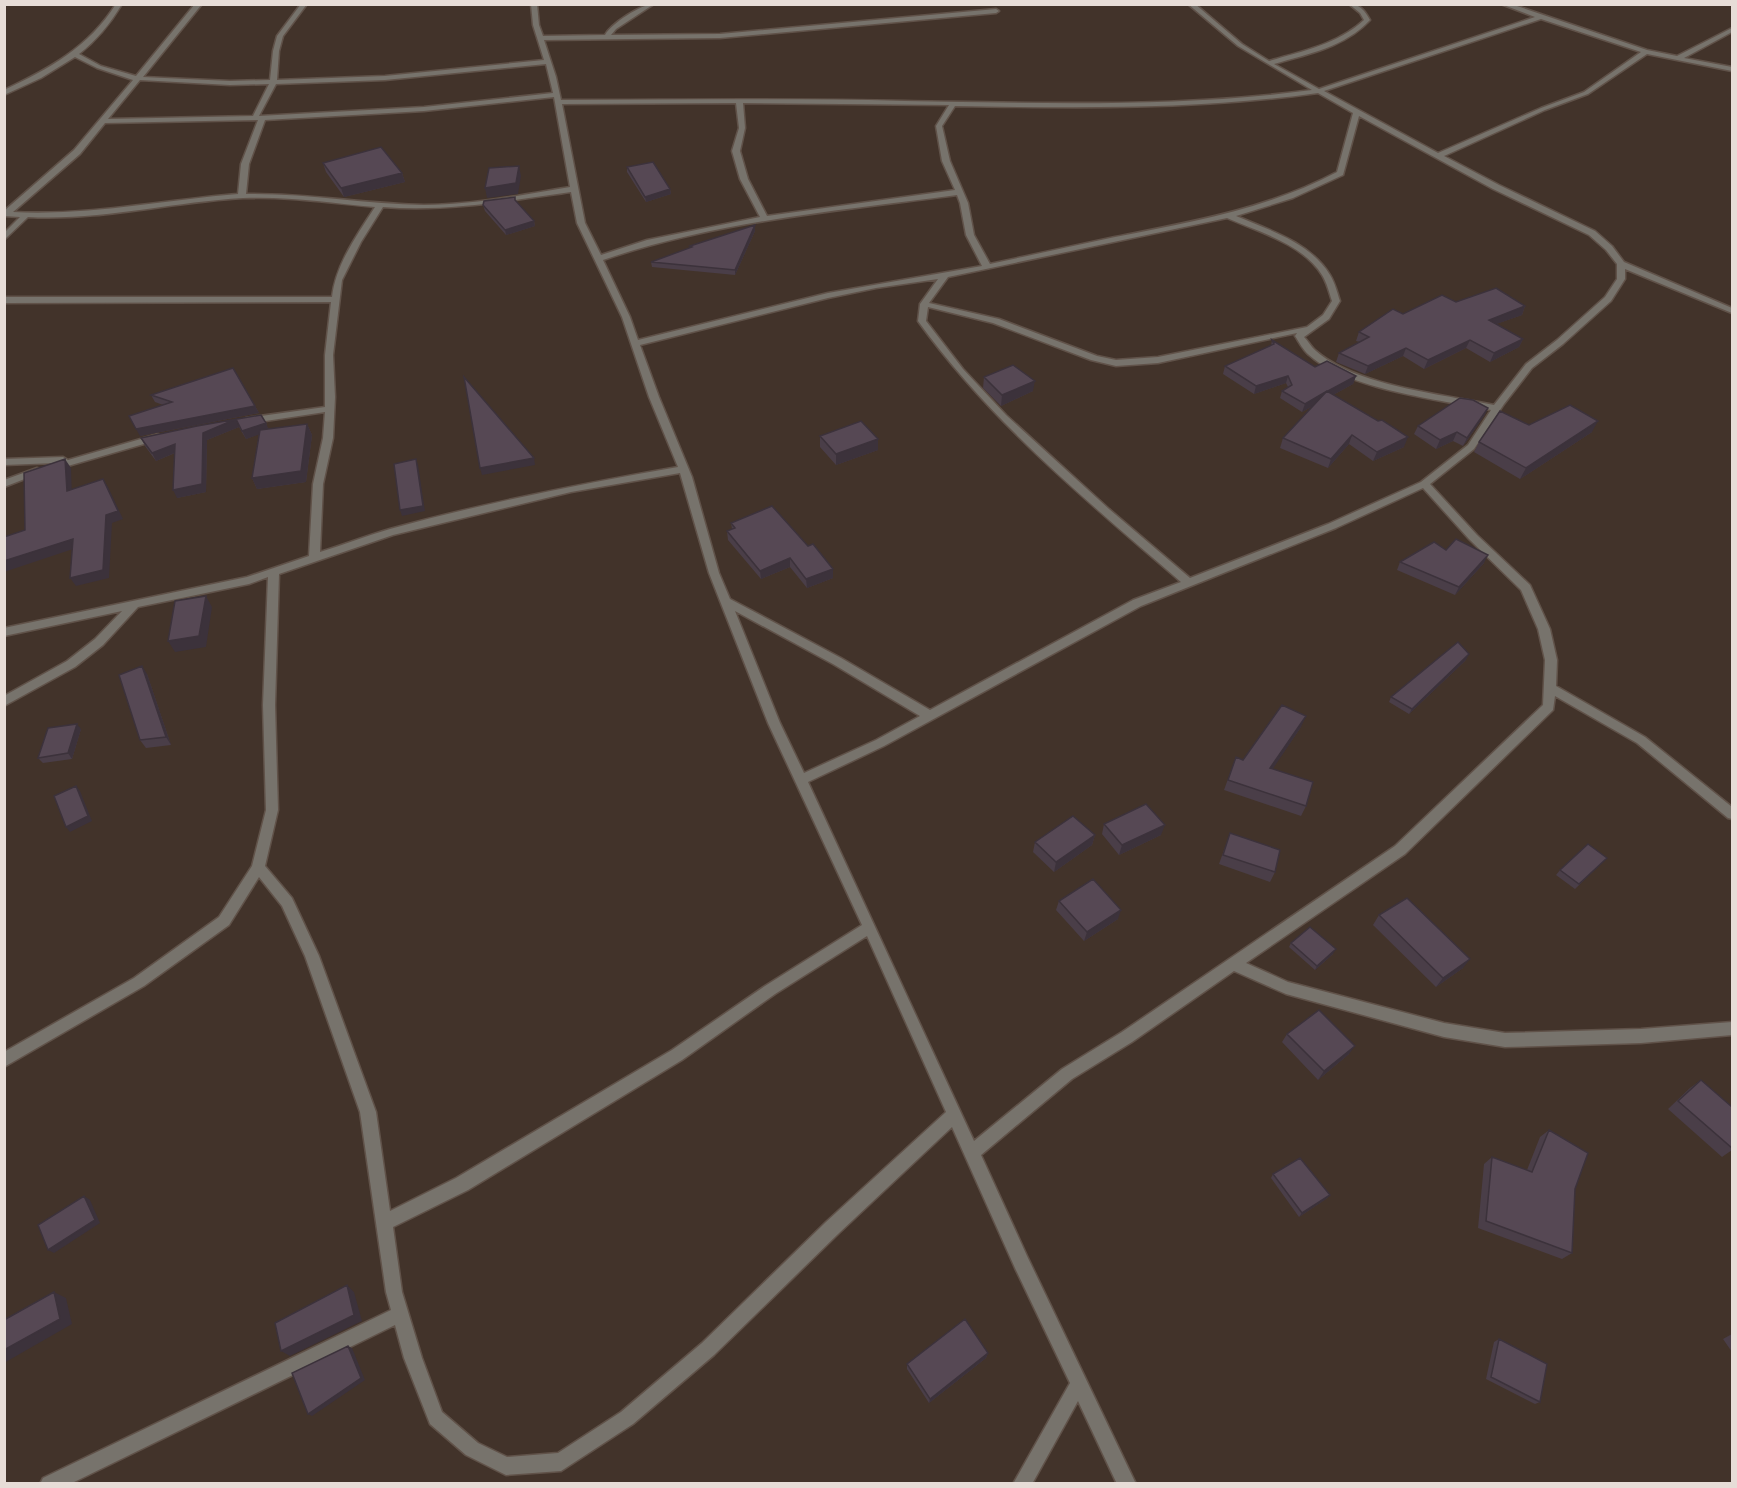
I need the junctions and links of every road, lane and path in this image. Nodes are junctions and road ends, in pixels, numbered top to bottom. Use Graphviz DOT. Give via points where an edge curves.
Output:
graph roads {
  1 [pos="119,4"];
  2 [pos="199,4"];
  3 [pos="304,4"];
  4 [pos="534,4"];
  5 [pos="651,4"];
  6 [pos="1191,4"];
  7 [pos="1352,4"];
  8 [pos="1504,4"];
  9 [pos="996,11"];
  10 [pos="1543,16"];
  11 [pos="1732,30"];
  12 [pos="607,37"];
  13 [pos="540,38"];
  14 [pos="1646,52"];
  15 [pos="76,55"];
  16 [pos="1677,59"];
  17 [pos="548,62"];
  18 [pos="1269,63"];
  19 [pos="1732,69"];
  20 [pos="138,79"];
  21 [pos="273,82"];
  22 [pos="1319,91"];
  23 [pos="4,93"];
  24 [pos="557,99"];
  25 [pos="739,101"];
  26 [pos="953,104"];
  27 [pos="1358,112"];
  28 [pos="259,118"];
  29 [pos="105,121"];
  30 [pos="1437,156"];
  31 [pos="574,189"];
  32 [pos="960,192"];
  33 [pos="242,196"];
  34 [pos="381,204"];
  35 [pos="5,214"];
  36 [pos="26,215"];
  37 [pos="1227,215"];
  38 [pos="765,220"];
  39 [pos="4,237"];
  40 [pos="598,259"];
  41 [pos="1621,264"];
  42 [pos="987,267"];
  43 [pos="945,276"];
  44 [pos="337,299"];
  45 [pos="4,300"];
  46 [pos="924,304"];
  47 [pos="1732,311"];
  48 [pos="1309,328"];
  49 [pos="635,343"];
  50 [pos="1497,408"];
  51 [pos="329,409"];
  52 [pos="232,423"];
  53 [pos="173,435"];
  54 [pos="78,460"];
  55 [pos="4,462"];
  56 [pos="684,470"];
  57 [pos="4,484"];
  58 [pos="1424,484"];
  59 [pos="314,559"];
  60 [pos="274,572"];
  61 [pos="1189,583"];
  62 [pos="725,601"];
  63 [pos="134,605"];
  64 [pos="4,632"];
  65 [pos="1550,688"];
  66 [pos="4,702"];
  67 [pos="930,716"];
  68 [pos="801,780"];
  69 [pos="1732,814"];
  70 [pos="258,867"];
  71 [pos="869,927"];
  72 [pos="1232,964"];
  73 [pos="1732,1029"];
  74 [pos="4,1060"];
  75 [pos="954,1115"];
  76 [pos="972,1153"];
  77 [pos="384,1223"];
  78 [pos="400,1314"];
  79 [pos="1079,1383"];
  80 [pos="49,1484"];
  81 [pos="1022,1484"];
  82 [pos="1127,1484"];
  1 -- 15 [label="street" via="100,33"];
  2 -- 20 [label="street"];
  3 -- 21 [label="street" via="280,36"];
  4 -- 13 [label="street"];
  5 -- 12 [label="street" via="612,28"];
  6 -- 18 [label="street" via="1240,45"];
  7 -- 18 [label="street" via="1367,20 1358,30"];
  8 -- 10 [label="street"];
  9 -- 12 [label="street" via="720,36"];
  10 -- 14 [label="street"];
  10 -- 22 [label="street"];
  11 -- 16 [label="street"];
  12 -- 13 [label="street"];
  13 -- 17 [label="street"];
  14 -- 16 [label="street"];
  14 -- 30 [label="street" via="1586,93"];
  15 -- 20 [label="street"];
  15 -- 23 [label="street"];
  16 -- 19 [label="street"];
  17 -- 21 [label="street" via="385,78"];
  17 -- 24 [label="street"];
  18 -- 22 [label="street"];
  20 -- 21 [label="street"];
  20 -- 29 [label="street"];
  21 -- 28 [label="street"];
  22 -- 26 [label="street" via="1201,102 1097,106"];
  22 -- 27 [label="street"];
  24 -- 25 [label="street"];
  24 -- 28 [label="street"];
  24 -- 31 [label="street"];
  25 -- 26 [label="street"];
  25 -- 38 [label="street" via="742,128 736,151 744,179"];
  26 -- 32 [label="street" via="939,126 946,161"];
  27 -- 30 [label="street"];
  27 -- 37 [label="street" via="1340,173 1316,187"];
  28 -- 29 [label="street"];
  28 -- 33 [label="street" via="258,134 242,176"];
  29 -- 35 [label="street" via="77,152"];
  30 -- 41 [label="street" via="1592,233"];
  31 -- 34 [label="street" via="428,207"];
  31 -- 40 [label="street" via="581,223"];
  32 -- 38 [label="street"];
  32 -- 42 [label="street" via="970,235"];
  33 -- 34 [label="street" via="283,195"];
  33 -- 36 [label="street" via="105,213"];
  34 -- 44 [label="street" via="338,280"];
  35 -- 36 [label="street"];
  36 -- 39 [label="street"];
  37 -- 42 [label="street"];
  37 -- 48 [label="street" via="1298,248 1327,275 1336,301 1326,317"];
  38 -- 40 [label="street" via="652,241"];
  40 -- 49 [label="street"];
  41 -- 47 [label="street"];
  41 -- 50 [label="street" via="1621,279 1608,299 1529,366"];
  42 -- 43 [label="street"];
  43 -- 46 [label="street"];
  43 -- 49 [label="street" via="859,288"];
  44 -- 45 [label="street"];
  44 -- 51 [label="street" via="328,356"];
  46 -- 48 [label="street" via="996,321 1116,363 1158,360"];
  46 -- 61 [label="street" via="922,321 960,371 1003,417"];
  48 -- 50 [label="street" via="1299,336 1304,346 1339,371"];
  49 -- 56 [label="street"];
  50 -- 58 [label="street" via="1470,447"];
  51 -- 52 [label="street"];
  51 -- 59 [label="street" via="328,438 318,484"];
  53 -- 54 [label="street"];
  54 -- 55 [label="street"];
  54 -- 57 [label="street"];
  56 -- 59 [label="street" via="571,489 391,532"];
  56 -- 62 [label="street"];
  58 -- 61 [label="street"];
  58 -- 65 [label="street" via="1526,588 1544,629 1551,660"];
  59 -- 60 [label="street"];
  60 -- 63 [label="street"];
  60 -- 70 [label="street" via="269,705 272,810"];
  61 -- 67 [label="street" via="1137,603"];
  62 -- 67 [label="street"];
  62 -- 68 [label="street"];
  63 -- 64 [label="street"];
  63 -- 66 [label="street" via="99,642 71,664"];
  65 -- 69 [label="street" via="1641,740"];
  65 -- 72 [label="street" via="1549,707 1400,850"];
  67 -- 68 [label="street"];
  68 -- 71 [label="street"];
  70 -- 74 [label="street" via="224,921 140,982"];
  70 -- 77 [label="street" via="286,902 312,956 368,1112"];
  71 -- 75 [label="street"];
  71 -- 77 [label="street" via="657,1067 462,1184"];
  72 -- 73 [label="street" via="1286,988 1444,1030 1505,1040"];
  72 -- 76 [label="street" via="1067,1074"];
  75 -- 76 [label="street"];
  75 -- 78 [label="street" via="708,1349 627,1418 561,1462 506,1466 472,1449 436,1418"];
  76 -- 79 [label="street"];
  77 -- 78 [label="street"];
  78 -- 80 [label="street"];
  79 -- 81 [label="street"];
  79 -- 82 [label="street"];
}
